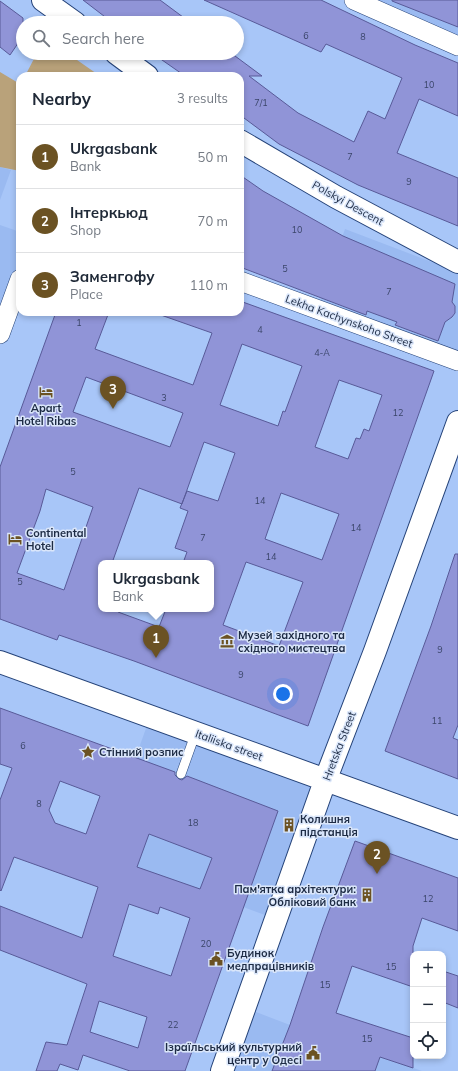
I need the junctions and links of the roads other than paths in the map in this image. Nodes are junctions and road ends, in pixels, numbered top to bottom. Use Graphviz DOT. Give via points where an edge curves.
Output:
graph roads {
  1 [pos="43,0"];
  2 [pos="354,0"];
  3 [pos="65,16"];
  4 [pos="458,46"];
  5 [pos="125,60"];
  6 [pos="142,72"];
  7 [pos="244,143"];
  8 [pos="458,262"];
  9 [pos="244,282"];
  10 [pos="16,290"];
  11 [pos="0,334"];
  12 [pos="458,361"];
  13 [pos="458,422"];
  14 [pos="0,662"];
  15 [pos="196,732"];
  16 [pos="181,774"];
  17 [pos="326,781"];
  18 [pos="458,828"];
  19 [pos="222,1071"];
  1 -- 3 [label="street"];
  2 -- 4 [label="street"];
  5 -- 6 [label="street"];
  7 -- 8 [label="street, Polskyi Descent" via="336,197"];
  9 -- 12 [label="street, Lekha Kachynskoho Street"];
  10 -- 11 [label="street"];
  13 -- 17 [label="street, Hretska Street"];
  14 -- 15 [label="street, Italiiska street"];
  15 -- 16 [label="lane"];
  15 -- 17 [label="street, Italiiska street"];
  17 -- 18 [label="street, Italiiska street"];
  17 -- 19 [label="street, Hretska Street"];
}
